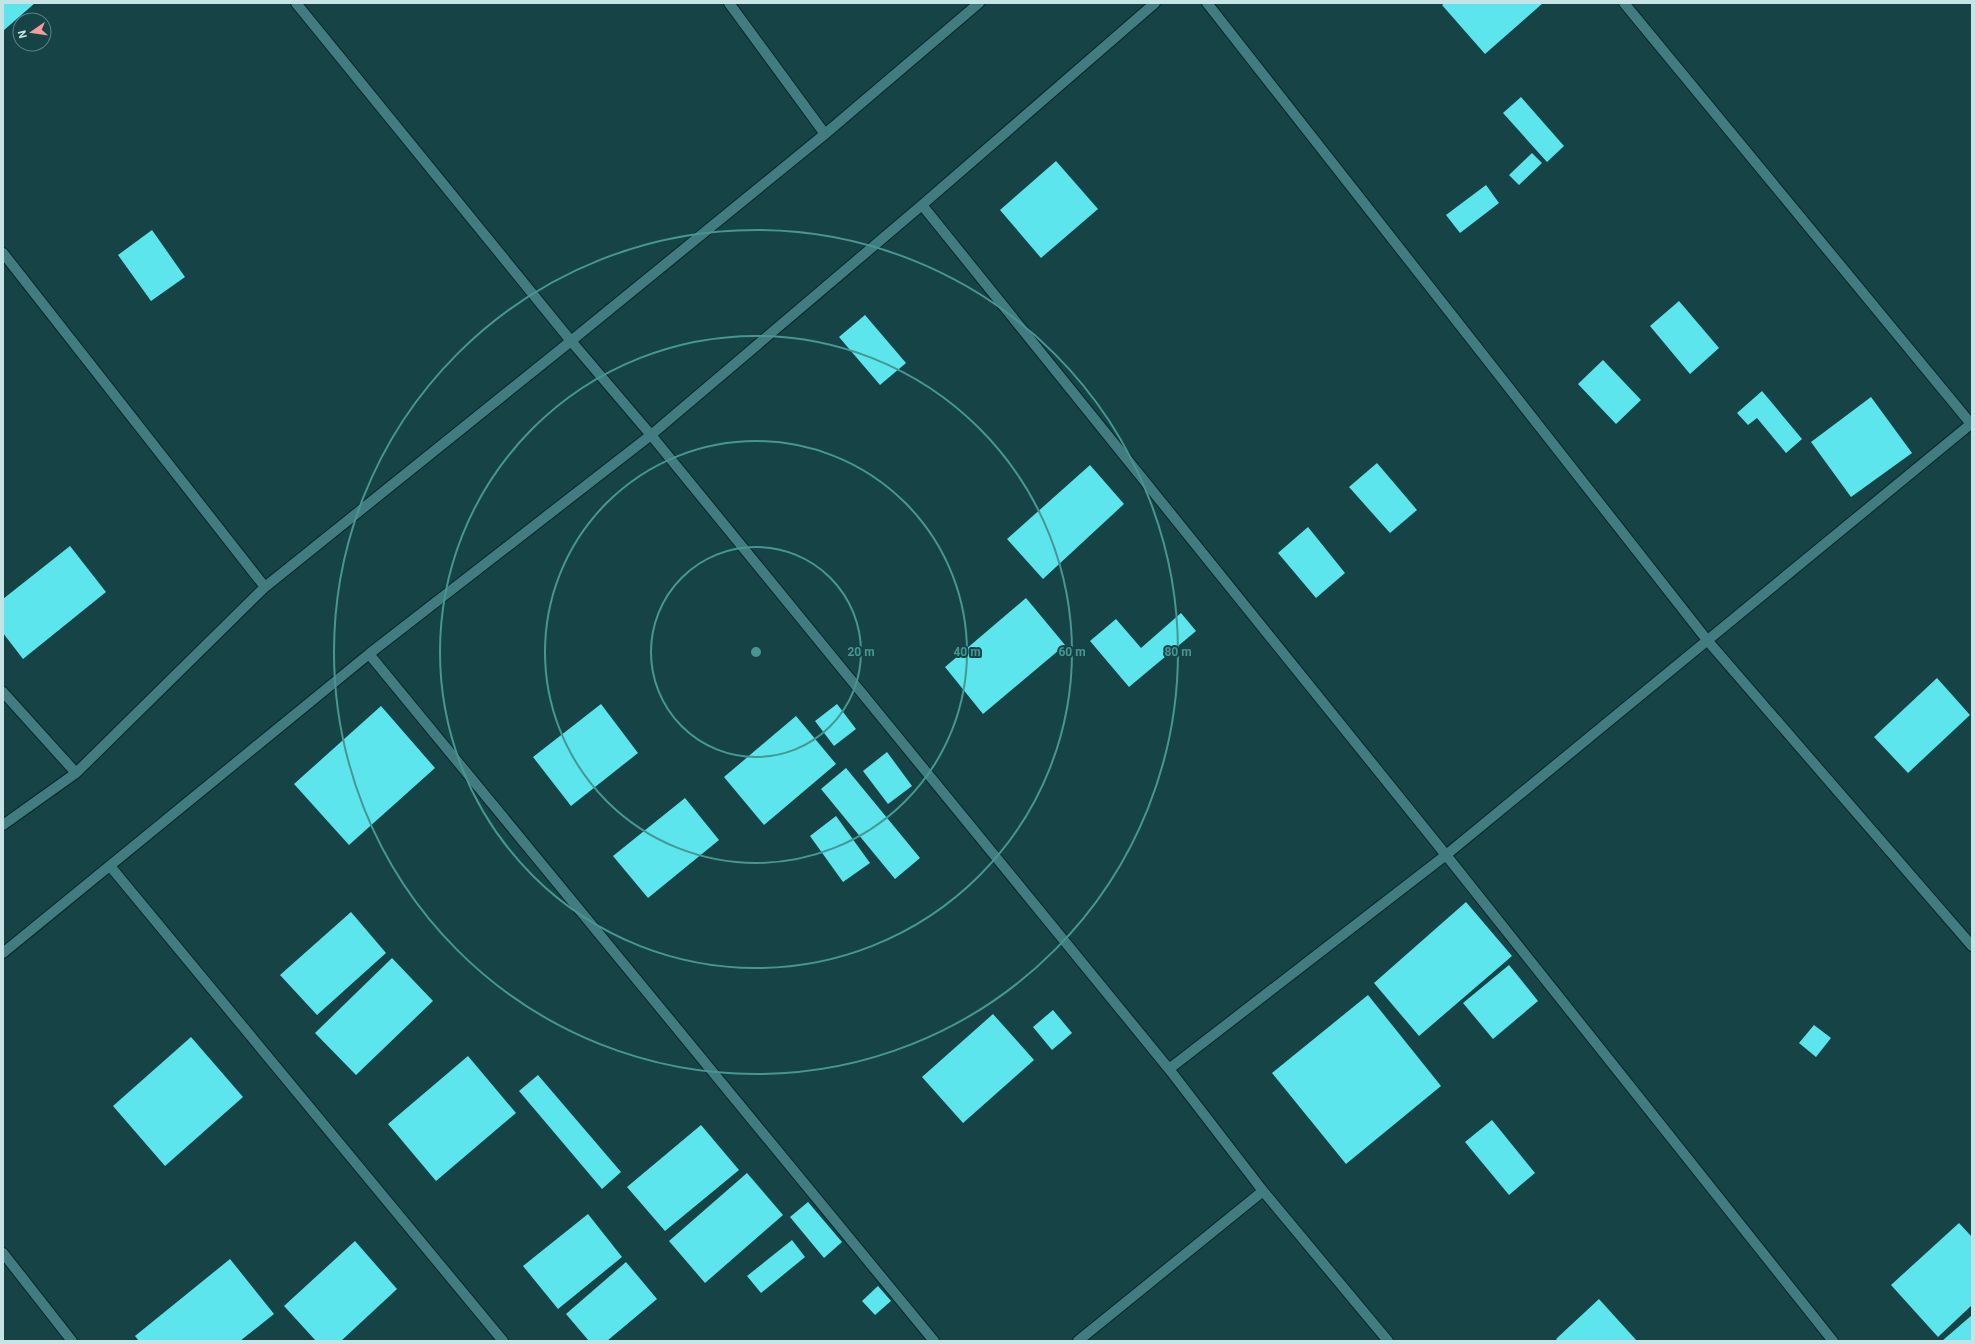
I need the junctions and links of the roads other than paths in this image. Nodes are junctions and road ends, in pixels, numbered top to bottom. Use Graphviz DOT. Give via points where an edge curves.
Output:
graph roads {
  1 [pos="296,3"];
  2 [pos="729,3"];
  3 [pos="979,3"];
  4 [pos="1155,3"];
  5 [pos="1207,3"];
  6 [pos="1624,3"];
  7 [pos="825,134"];
  8 [pos="922,205"];
  9 [pos="3,253"];
  10 [pos="571,341"];
  11 [pos="1972,424"];
  12 [pos="651,435"];
  13 [pos="264,586"];
  14 [pos="1707,640"];
  15 [pos="369,654"];
  16 [pos="3,692"];
  17 [pos="76,773"];
  18 [pos="3,825"];
  19 [pos="1446,855"];
  20 [pos="110,866"];
  21 [pos="1972,946"];
  22 [pos="3,953"];
  23 [pos="1170,1069"];
  24 [pos="1263,1191"];
  25 [pos="3,1253"];
  26 [pos="72,1341"];
  27 [pos="503,1341"];
  28 [pos="934,1341"];
  29 [pos="1078,1341"];
  30 [pos="1388,1341"];
  31 [pos="1834,1341"];
  1 -- 10 [label="street"];
  2 -- 7 [label="street"];
  3 -- 7 [label="street"];
  4 -- 8 [label="street"];
  5 -- 14 [label="street"];
  6 -- 11 [label="street"];
  7 -- 10 [label="street"];
  8 -- 12 [label="street"];
  8 -- 19 [label="street"];
  9 -- 13 [label="street"];
  10 -- 12 [label="street"];
  10 -- 13 [label="street"];
  11 -- 14 [label="street"];
  12 -- 15 [label="street"];
  12 -- 23 [label="street"];
  13 -- 17 [label="street"];
  14 -- 19 [label="street"];
  14 -- 21 [label="street"];
  15 -- 20 [label="street"];
  15 -- 28 [label="street"];
  16 -- 17 [label="street"];
  17 -- 18 [label="street"];
  19 -- 23 [label="street"];
  19 -- 31 [label="street"];
  20 -- 22 [label="street"];
  20 -- 27 [label="street"];
  23 -- 24 [label="street"];
  24 -- 29 [label="street"];
  24 -- 30 [label="street"];
  25 -- 26 [label="street"];
}
